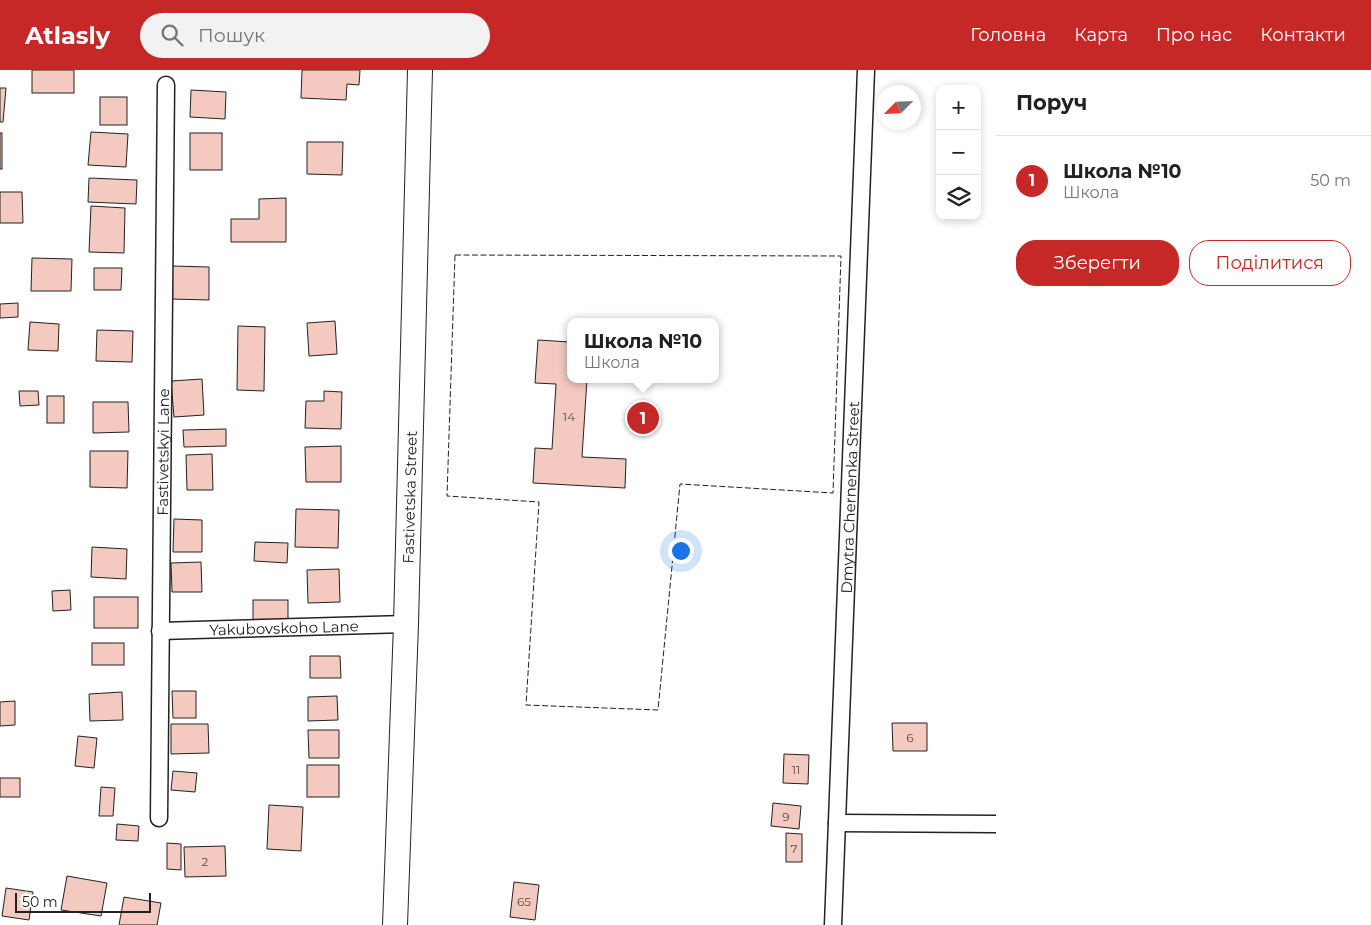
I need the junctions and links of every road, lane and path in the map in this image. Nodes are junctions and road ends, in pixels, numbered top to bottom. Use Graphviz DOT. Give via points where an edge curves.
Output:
graph roads {
  1 [pos="420,70"];
  2 [pos="866,70"];
  3 [pos="166,84"];
  4 [pos="406,624"];
  5 [pos="160,631"];
  6 [pos="159,818"];
  7 [pos="837,823"];
  8 [pos="996,824"];
  9 [pos="395,925"];
  10 [pos="833,925"];
  1 -- 4 [label="main road, Fastivetska Street"];
  2 -- 7 [label="street, Dmytra Chernenka Street"];
  3 -- 5 [label="street, Fastivetskyi Lane"];
  4 -- 5 [label="street, Yakubovskoho Lane"];
  4 -- 9 [label="main road, Fastivetska Street"];
  5 -- 6 [label="street, Fastivetskyi Lane"];
  7 -- 8 [label="street"];
  7 -- 10 [label="street, Dmytra Chernenka Street"];
}
